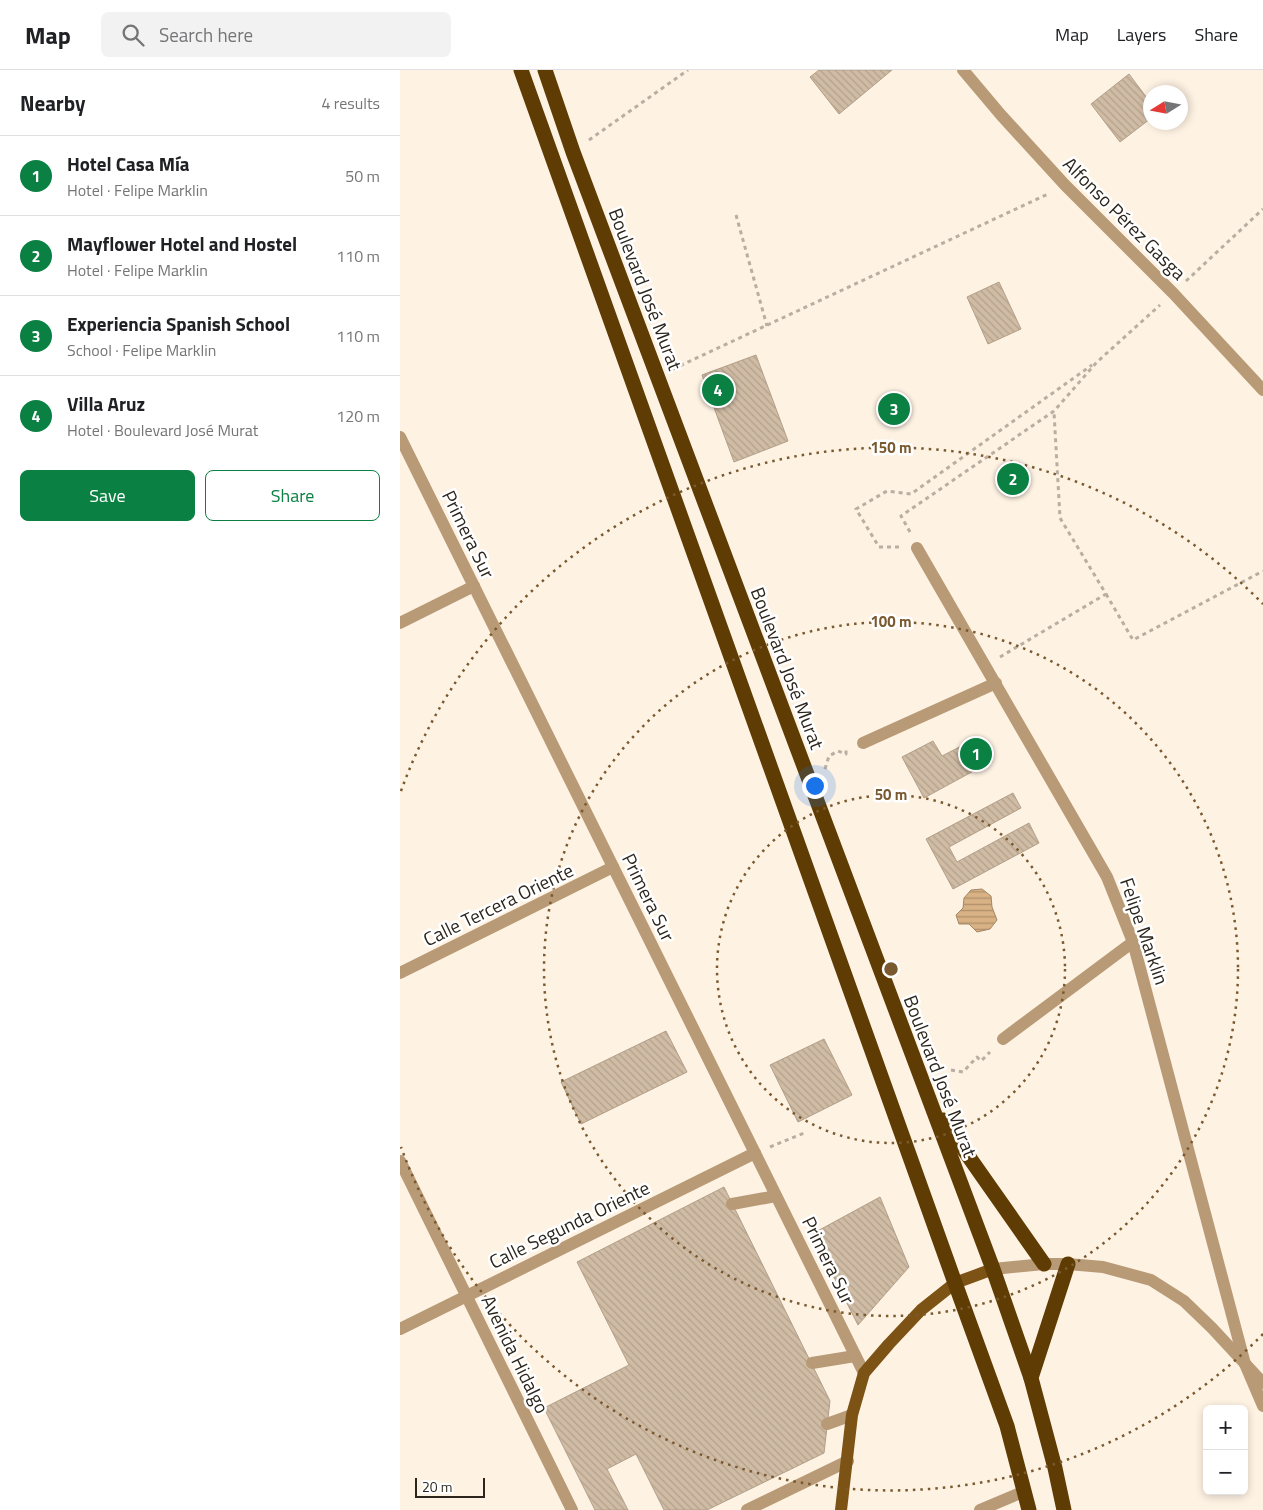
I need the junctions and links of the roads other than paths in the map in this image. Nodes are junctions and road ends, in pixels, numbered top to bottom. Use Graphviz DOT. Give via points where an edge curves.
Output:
graph roads {
  1 [pos="521,70"];
  2 [pos="545,70"];
  3 [pos="963,70"];
  4 [pos="1263,390"];
  5 [pos="400,437"];
  6 [pos="915,542"];
  7 [pos="474,586"];
  8 [pos="400,623"];
  9 [pos="996,683"];
  10 [pos="863,743"];
  11 [pos="613,868"];
  12 [pos="1133,942"];
  13 [pos="400,973"];
  14 [pos="1003,1039"];
  15 [pos="930,1103"];
  16 [pos="755,1154"];
  17 [pos="400,1161"];
  18 [pos="776,1196"];
  19 [pos="732,1204"];
  20 [pos="1044,1264"];
  21 [pos="1068,1264"];
  22 [pos="993,1269"];
  23 [pos="955,1283"];
  24 [pos="466,1296"];
  25 [pos="400,1329"];
  26 [pos="855,1356"];
  27 [pos="812,1363"];
  28 [pos="1245,1364"];
  29 [pos="864,1373"];
  30 [pos="1031,1378"];
  31 [pos="1263,1383"];
  32 [pos="1263,1406"];
  33 [pos="852,1415"];
  34 [pos="827,1424"];
  35 [pos="848,1461"];
  36 [pos="1025,1491"];
  37 [pos="572,1510"];
  38 [pos="748,1510"];
  39 [pos="841,1510"];
  40 [pos="980,1510"];
  41 [pos="1029,1510"];
  42 [pos="1064,1510"];
  1 -- 23 [label="highway"];
  2 -- 15 [label="highway, Boulevard José Murat" via="572,152"];
  3 -- 4 [label="street, Alfonso Pérez Gasga" via="1066,185"];
  5 -- 7 [label="street, Primera Sur"];
  6 -- 9 [label="street, Felipe Marklin"];
  7 -- 8 [label="street"];
  7 -- 11 [label="street, Primera Sur"];
  9 -- 10 [label="street"];
  9 -- 12 [label="street, Felipe Marklin" via="1107,877"];
  11 -- 13 [label="street, Calle Tercera Oriente"];
  11 -- 16 [label="street, Primera Sur"];
  12 -- 14 [label="street"];
  12 -- 28 [label="street, Felipe Marklin"];
  15 -- 20 [label="highway"];
  15 -- 22 [label="highway, Boulevard José Murat"];
  16 -- 18 [label="street, Primera Sur"];
  16 -- 24 [label="street, Calle Segunda Oriente"];
  17 -- 24 [label="street, Avenida Hidalgo"];
  18 -- 19 [label="street"];
  18 -- 26 [label="street, Primera Sur"];
  20 -- 21 [label="street"];
  20 -- 22 [label="street"];
  21 -- 28 [label="street" via="1103,1267 1151,1280 1184,1301"];
  21 -- 30 [label="highway"];
  22 -- 23 [label="main road"];
  22 -- 30 [label="highway, Boulevard José Murat"];
  23 -- 29 [label="main road" via="921,1310"];
  23 -- 36 [label="highway" via="1007,1426"];
  24 -- 25 [label="street, Calle Segunda Oriente"];
  24 -- 37 [label="street, Avenida Hidalgo"];
  26 -- 27 [label="street"];
  26 -- 29 [label="street, Primera Sur"];
  28 -- 31 [label="street"];
  28 -- 32 [label="street"];
  29 -- 33 [label="main road"];
  30 -- 42 [label="highway, Boulevard José Murat"];
  33 -- 34 [label="street"];
  33 -- 35 [label="main road"];
  35 -- 38 [label="street"];
  35 -- 39 [label="main road"];
  36 -- 40 [label="street"];
  36 -- 41 [label="highway"];
}
